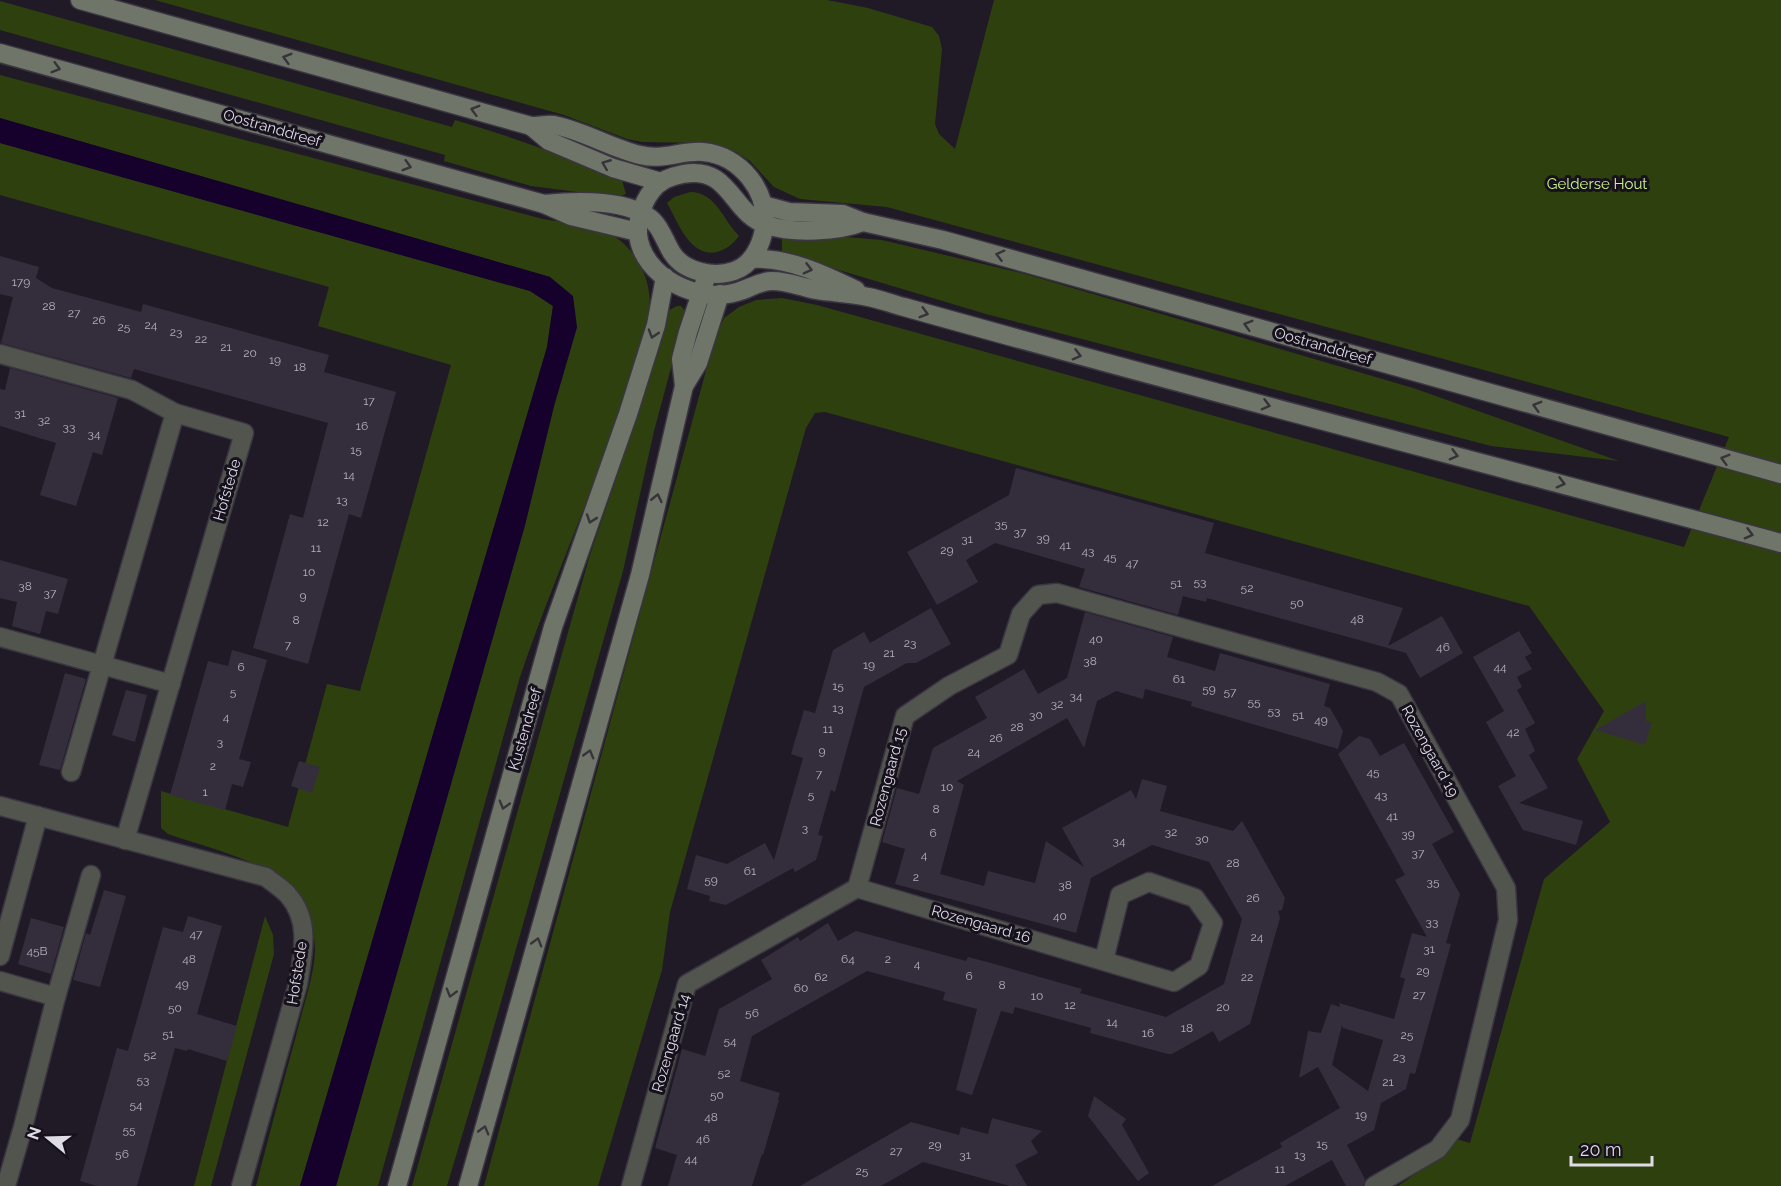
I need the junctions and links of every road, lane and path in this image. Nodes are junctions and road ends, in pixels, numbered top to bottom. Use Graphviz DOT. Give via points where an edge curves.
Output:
graph roads {
  1 [pos="80,0"];
  2 [pos="0,53"];
  3 [pos="531,126"];
  4 [pos="661,182"];
  5 [pos="544,204"];
  6 [pos="763,205"];
  7 [pos="641,213"];
  8 [pos="863,222"];
  9 [pos="765,225"];
  10 [pos="638,232"];
  11 [pos="751,259"];
  12 [pos="708,273"];
  13 [pos="665,277"];
  14 [pos="700,293"];
  15 [pos="720,294"];
  16 [pos="868,297"];
  17 [pos="0,354"];
  18 [pos="684,386"];
  19 [pos="175,413"];
  20 [pos="1781,474"];
  21 [pos="1781,543"];
  22 [pos="0,637"];
  23 [pos="102,664"];
  24 [pos="171,684"];
  25 [pos="948,686"];
  26 [pos="71,772"];
  27 [pos="0,806"];
  28 [pos="38,816"];
  29 [pos="125,840"];
  30 [pos="92,875"];
  31 [pos="858,888"];
  32 [pos="0,957"];
  33 [pos="1104,960"];
  34 [pos="0,981"];
  35 [pos="56,997"];
  36 [pos="6,1186"];
  37 [pos="241,1186"];
  38 [pos="397,1186"];
  39 [pos="468,1186"];
  40 [pos="631,1186"];
  41 [pos="1374,1186"];
  3 -- 1 [label="main road, one-way"];
  2 -- 5 [label="main road, Oostranddreef, one-way"];
  4 -- 3 [label="main road, one-way" via="549,141"];
  3 -- 6 [label="main road" via="552,125 632,153 658,157 704,152 719,155 732,161 754,182"];
  4 -- 7 [label="main road" via="647,197"];
  4 -- 9 [label="main road" via="687,173 710,176 723,183 754,220"];
  5 -- 7 [label="main road, Oostranddreef" via="591,202"];
  5 -- 10 [label="main road, Oostranddreef" via="571,216"];
  6 -- 8 [label="main road, Oostranddreef" via="789,212 843,214"];
  6 -- 9 [label="main road"];
  7 -- 10 [label="main road"];
  7 -- 12 [label="main road" via="654,221 674,256 688,267"];
  8 -- 9 [label="main road, Oostranddreef" via="847,228 813,230"];
  20 -- 8 [label="main road, Oostranddreef, one-way" via="1046,267"];
  9 -- 11 [label="main road"];
  10 -- 13 [label="main road" via="644,254"];
  11 -- 12 [label="main road" via="734,271"];
  11 -- 16 [label="main road, one-way" via="781,261 822,273"];
  12 -- 14 [label="main road"];
  13 -- 14 [label="main road"];
  13 -- 38 [label="main road, Kustendreef, one-way" via="656,325 628,414 554,627"];
  14 -- 15 [label="main road"];
  14 -- 18 [label="main road" via="681,359"];
  15 -- 16 [label="main road" via="775,280"];
  15 -- 18 [label="main road" via="699,363"];
  16 -- 21 [label="main road, one-way"];
  17 -- 19 [label="street, Hofstede" via="132,390"];
  39 -- 18 [label="main road, one-way" via="640,575"];
  19 -- 23 [label="street"];
  19 -- 24 [label="street, Hofstede" via="244,433"];
  22 -- 23 [label="street"];
  23 -- 24 [label="street"];
  23 -- 26 [label="street"];
  24 -- 29 [label="street, Hofstede"];
  25 -- 31 [label="street, Rozengaard 15" via="905,716"];
  25 -- 41 [label="street, Rozengaard 19" via="1008,655 1021,614 1038,595 1058,593 1377,682 1399,694 1506,888 1508,920 1460,1120 1438,1149"];
  27 -- 28 [label="street, Hofstede"];
  28 -- 29 [label="street, Hofstede"];
  28 -- 32 [label="street"];
  29 -- 37 [label="street, Hofstede" via="266,877 288,896 302,918 304,950 298,984"];
  30 -- 35 [label="street"];
  31 -- 33 [label="street, Rozengaard 16"];
  31 -- 40 [label="street, Rozengaard 14" via="687,984"];
  33 -- 33 [label="street, Rozengaard 16" via="1120,895 1149,882 1195,898 1213,923 1199,966 1174,982"];
  34 -- 35 [label="street"];
  35 -- 36 [label="street"];
}
